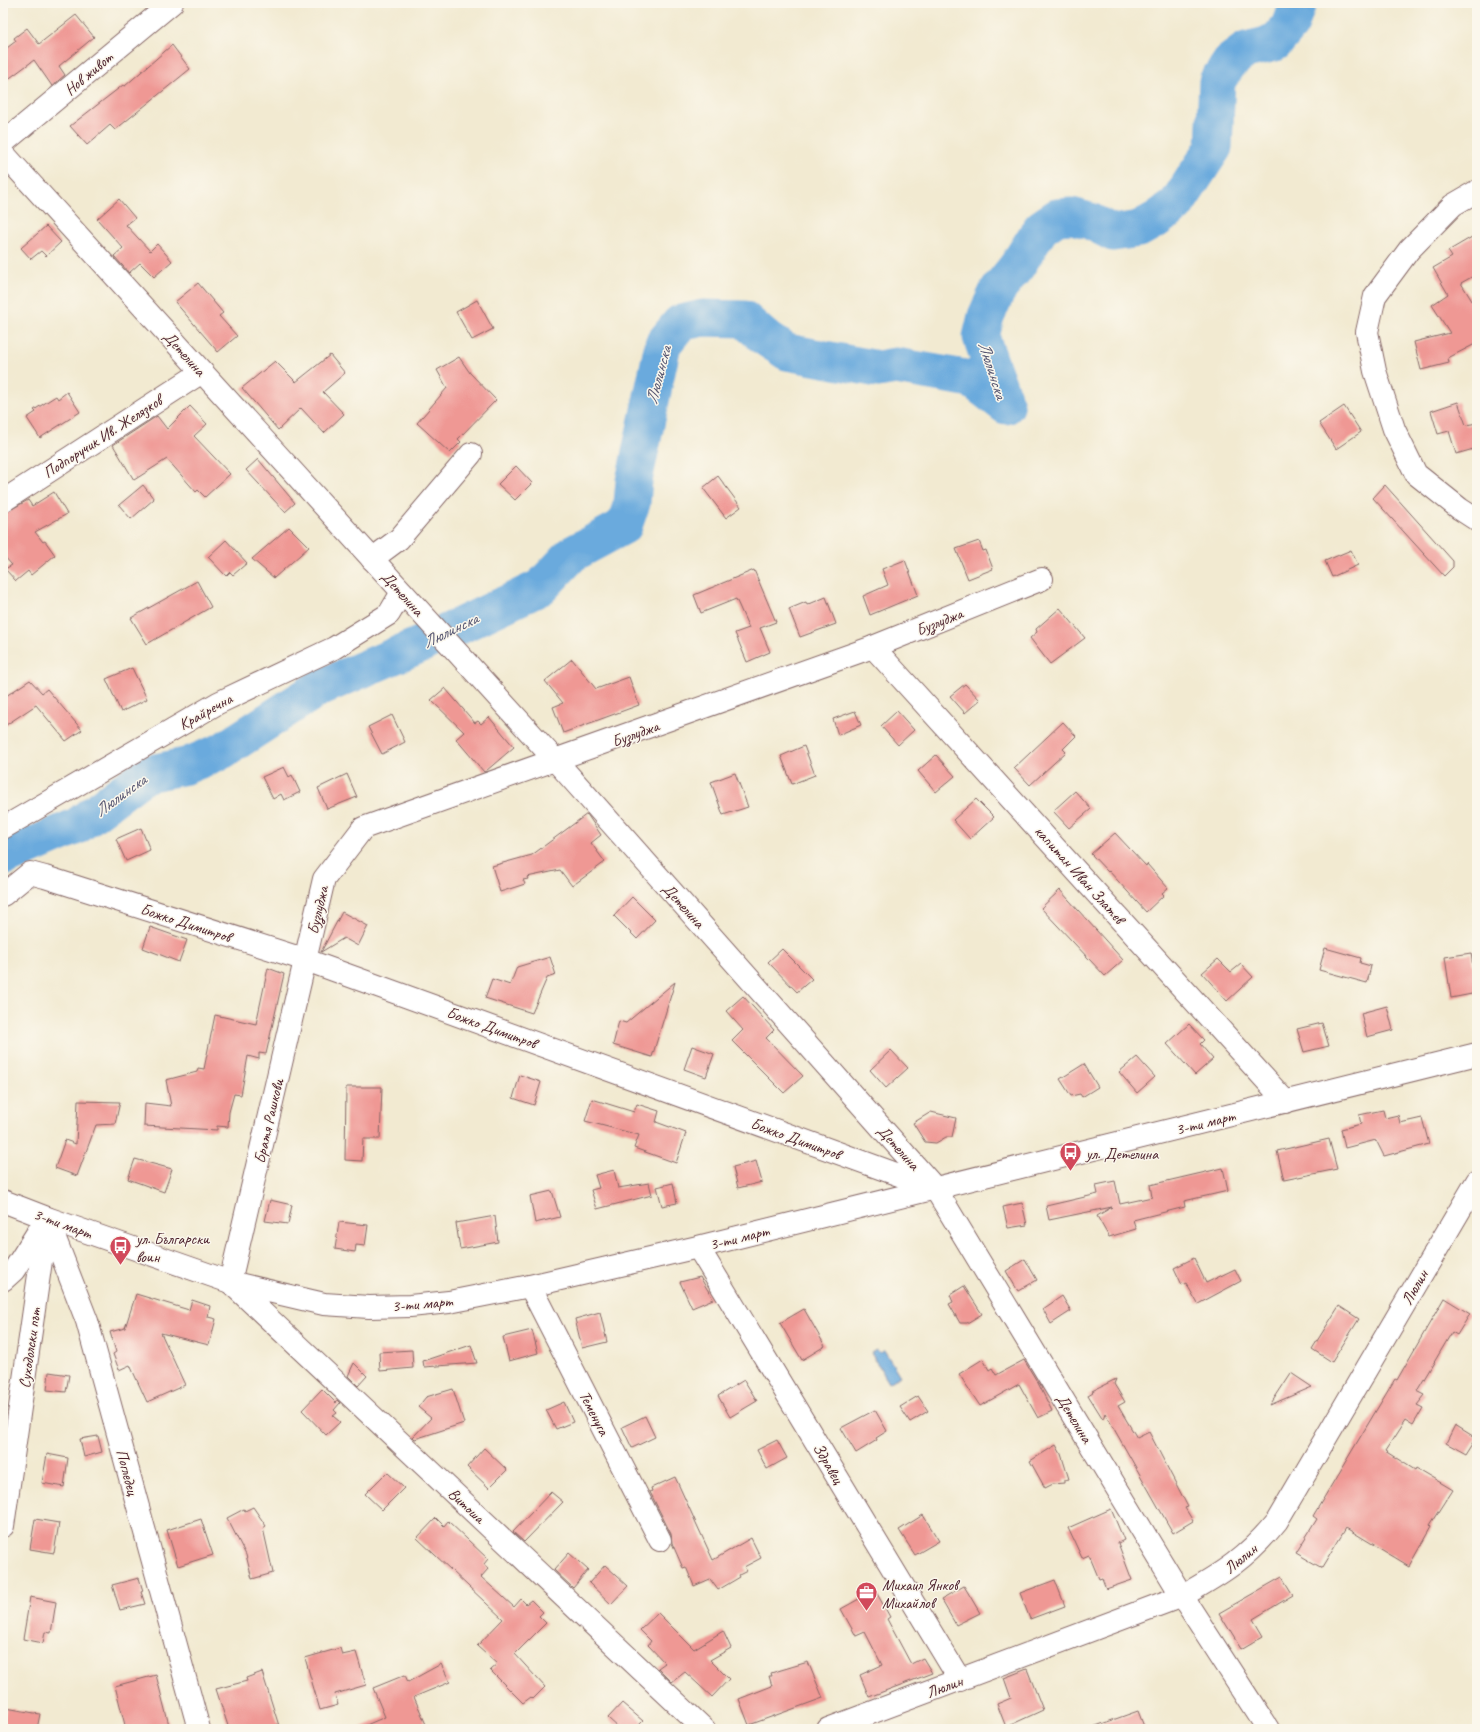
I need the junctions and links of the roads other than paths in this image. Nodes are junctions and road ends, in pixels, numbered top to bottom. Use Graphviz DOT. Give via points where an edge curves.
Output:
graph roads {
  1 [pos="172,3"];
  2 [pos="3,143"];
  3 [pos="3,153"];
  4 [pos="1477,191"];
  5 [pos="202,372"];
  6 [pos="472,454"];
  7 [pos="3,501"];
  8 [pos="1477,520"];
  9 [pos="372,559"];
  10 [pos="1042,579"];
  11 [pos="402,592"];
  12 [pos="874,647"];
  13 [pos="556,761"];
  14 [pos="4,825"];
  15 [pos="3,895"];
  16 [pos="306,960"];
  17 [pos="1477,1054"];
  18 [pos="1286,1102"];
  19 [pos="1477,1181"];
  20 [pos="935,1188"];
  21 [pos="3,1201"];
  22 [pos="47,1218"];
  23 [pos="698,1247"];
  24 [pos="3,1280"];
  25 [pos="230,1282"];
  26 [pos="530,1286"];
  27 [pos="3,1526"];
  28 [pos="660,1540"];
  29 [pos="1182,1596"];
  30 [pos="960,1680"];
  31 [pos="199,1729"];
  32 [pos="704,1729"];
  33 [pos="828,1729"];
  34 [pos="1268,1729"];
  1 -- 2 [label="street, Нов живот"];
  3 -- 5 [label="street, Детелина"];
  4 -- 8 [label="street" via="1454,205 1409,250 1376,296 1367,332 1375,371 1394,429 1416,474"];
  5 -- 7 [label="street, Подпоручик Ив. Желязков"];
  5 -- 9 [label="street, Детелина"];
  6 -- 9 [label="street" via="399,539"];
  9 -- 11 [label="street, Детелина"];
  10 -- 12 [label="street, Бузлуджа"];
  11 -- 13 [label="street, Детелина"];
  11 -- 14 [label="street, Крайречна" via="389,614 334,648 218,702"];
  12 -- 13 [label="street, Бузлуджа"];
  12 -- 18 [label="street, капитан Иван Златев"];
  13 -- 16 [label="street, Бузлуджа" via="363,828 324,879"];
  13 -- 20 [label="street, Детелина"];
  15 -- 16 [label="street, Божко Димитров" via="30,873"];
  16 -- 20 [label="street, Божко Димитров"];
  16 -- 25 [label="street, Братя Рашкови"];
  17 -- 18 [label="street, 3-ти март"];
  18 -- 20 [label="street, 3-ти март"];
  19 -- 29 [label="street, Люлин" via="1277,1521 1259,1543 1237,1563"];
  20 -- 23 [label="street, 3-ти март"];
  20 -- 29 [label="street, Детелина"];
  21 -- 22 [label="street, 3-ти март"];
  22 -- 24 [label="street" via="14,1270"];
  22 -- 25 [label="street, 3-ти март"];
  22 -- 27 [label="street, Суходолски път"];
  22 -- 31 [label="street, Погледец" via="87,1321"];
  23 -- 26 [label="street, 3-ти март"];
  23 -- 30 [label="street, Здравец"];
  25 -- 26 [label="street, 3-ти март" via="324,1304 369,1307 450,1302"];
  25 -- 32 [label="street, Витоша"];
  26 -- 28 [label="street, Теменуга"];
  29 -- 30 [label="street, Люлин"];
  29 -- 34 [label="street, Детелина"];
  30 -- 33 [label="street, Люлин"];
}
